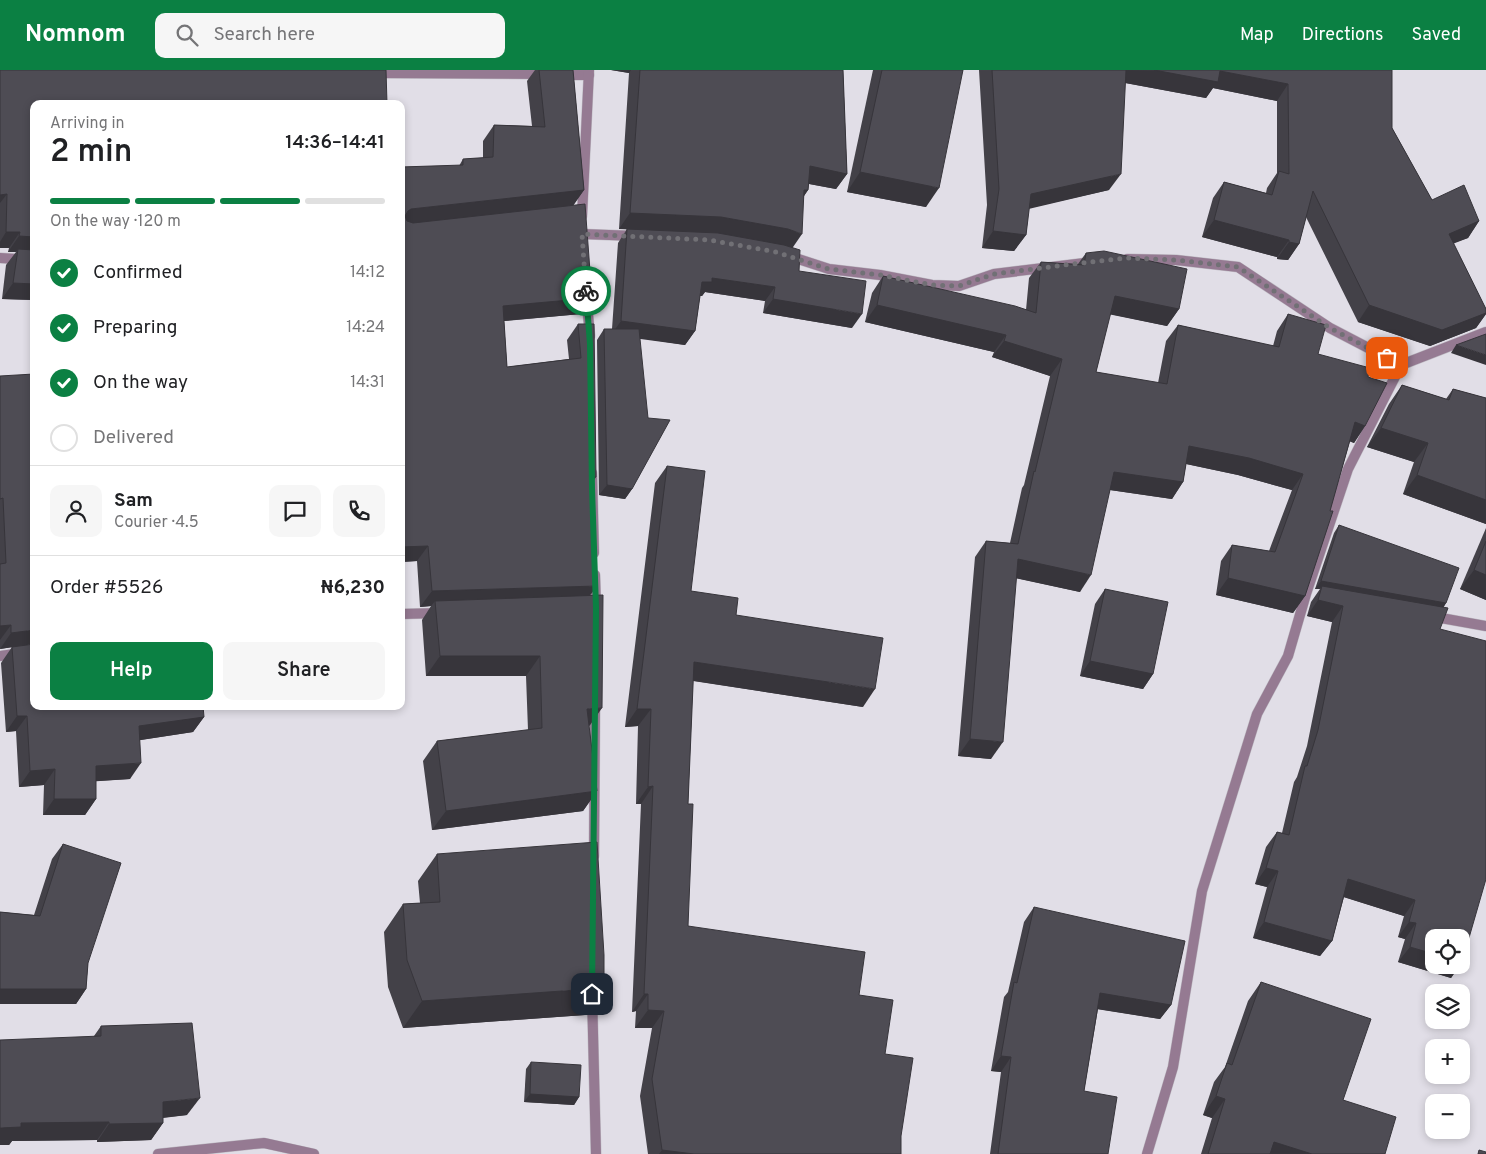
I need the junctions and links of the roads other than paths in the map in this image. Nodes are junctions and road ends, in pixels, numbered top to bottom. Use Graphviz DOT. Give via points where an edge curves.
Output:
graph roads {
  1 [pos="365,72"];
  2 [pos="589,72"];
  3 [pos="650,237"];
  4 [pos="776,252"];
  5 [pos="0,258"];
  6 [pos="1118,259"];
  7 [pos="30,260"];
  8 [pos="1100,261"];
  9 [pos="585,280"];
  10 [pos="1486,332"];
  11 [pos="590,344"];
  12 [pos="1401,365"];
  13 [pos="592,459"];
  14 [pos="593,611"];
  15 [pos="449,612"];
  16 [pos="405,614"];
  17 [pos="1420,614"];
  18 [pos="1486,626"];
  19 [pos="30,652"];
  20 [pos="0,656"];
  21 [pos="595,697"];
  22 [pos="594,865"];
  23 [pos="592,984"];
  24 [pos="158,1154"];
  25 [pos="314,1154"];
  26 [pos="596,1154"];
  27 [pos="1147,1154"];
  1 -- 2 [label="street"];
  2 -- 3 [label="street" via="577,213 582,238"];
  4 -- 8 [label="street" via="829,269 950,286 994,274"];
  5 -- 7 [label="street"];
  6 -- 12 [label="street" via="1176,260 1238,267 1330,328"];
  9 -- 11 [label="street"];
  10 -- 12 [label="street"];
  12 -- 27 [label="street" via="1348,469 1311,595 1288,656 1257,714 1202,891 1174,1067"];
  13 -- 14 [label="street"];
  15 -- 16 [label="street"];
  17 -- 18 [label="street"];
  19 -- 20 [label="street"];
  21 -- 22 [label="street"];
  23 -- 26 [label="street"];
  24 -- 25 [label="street" via="264,1143"];
}
